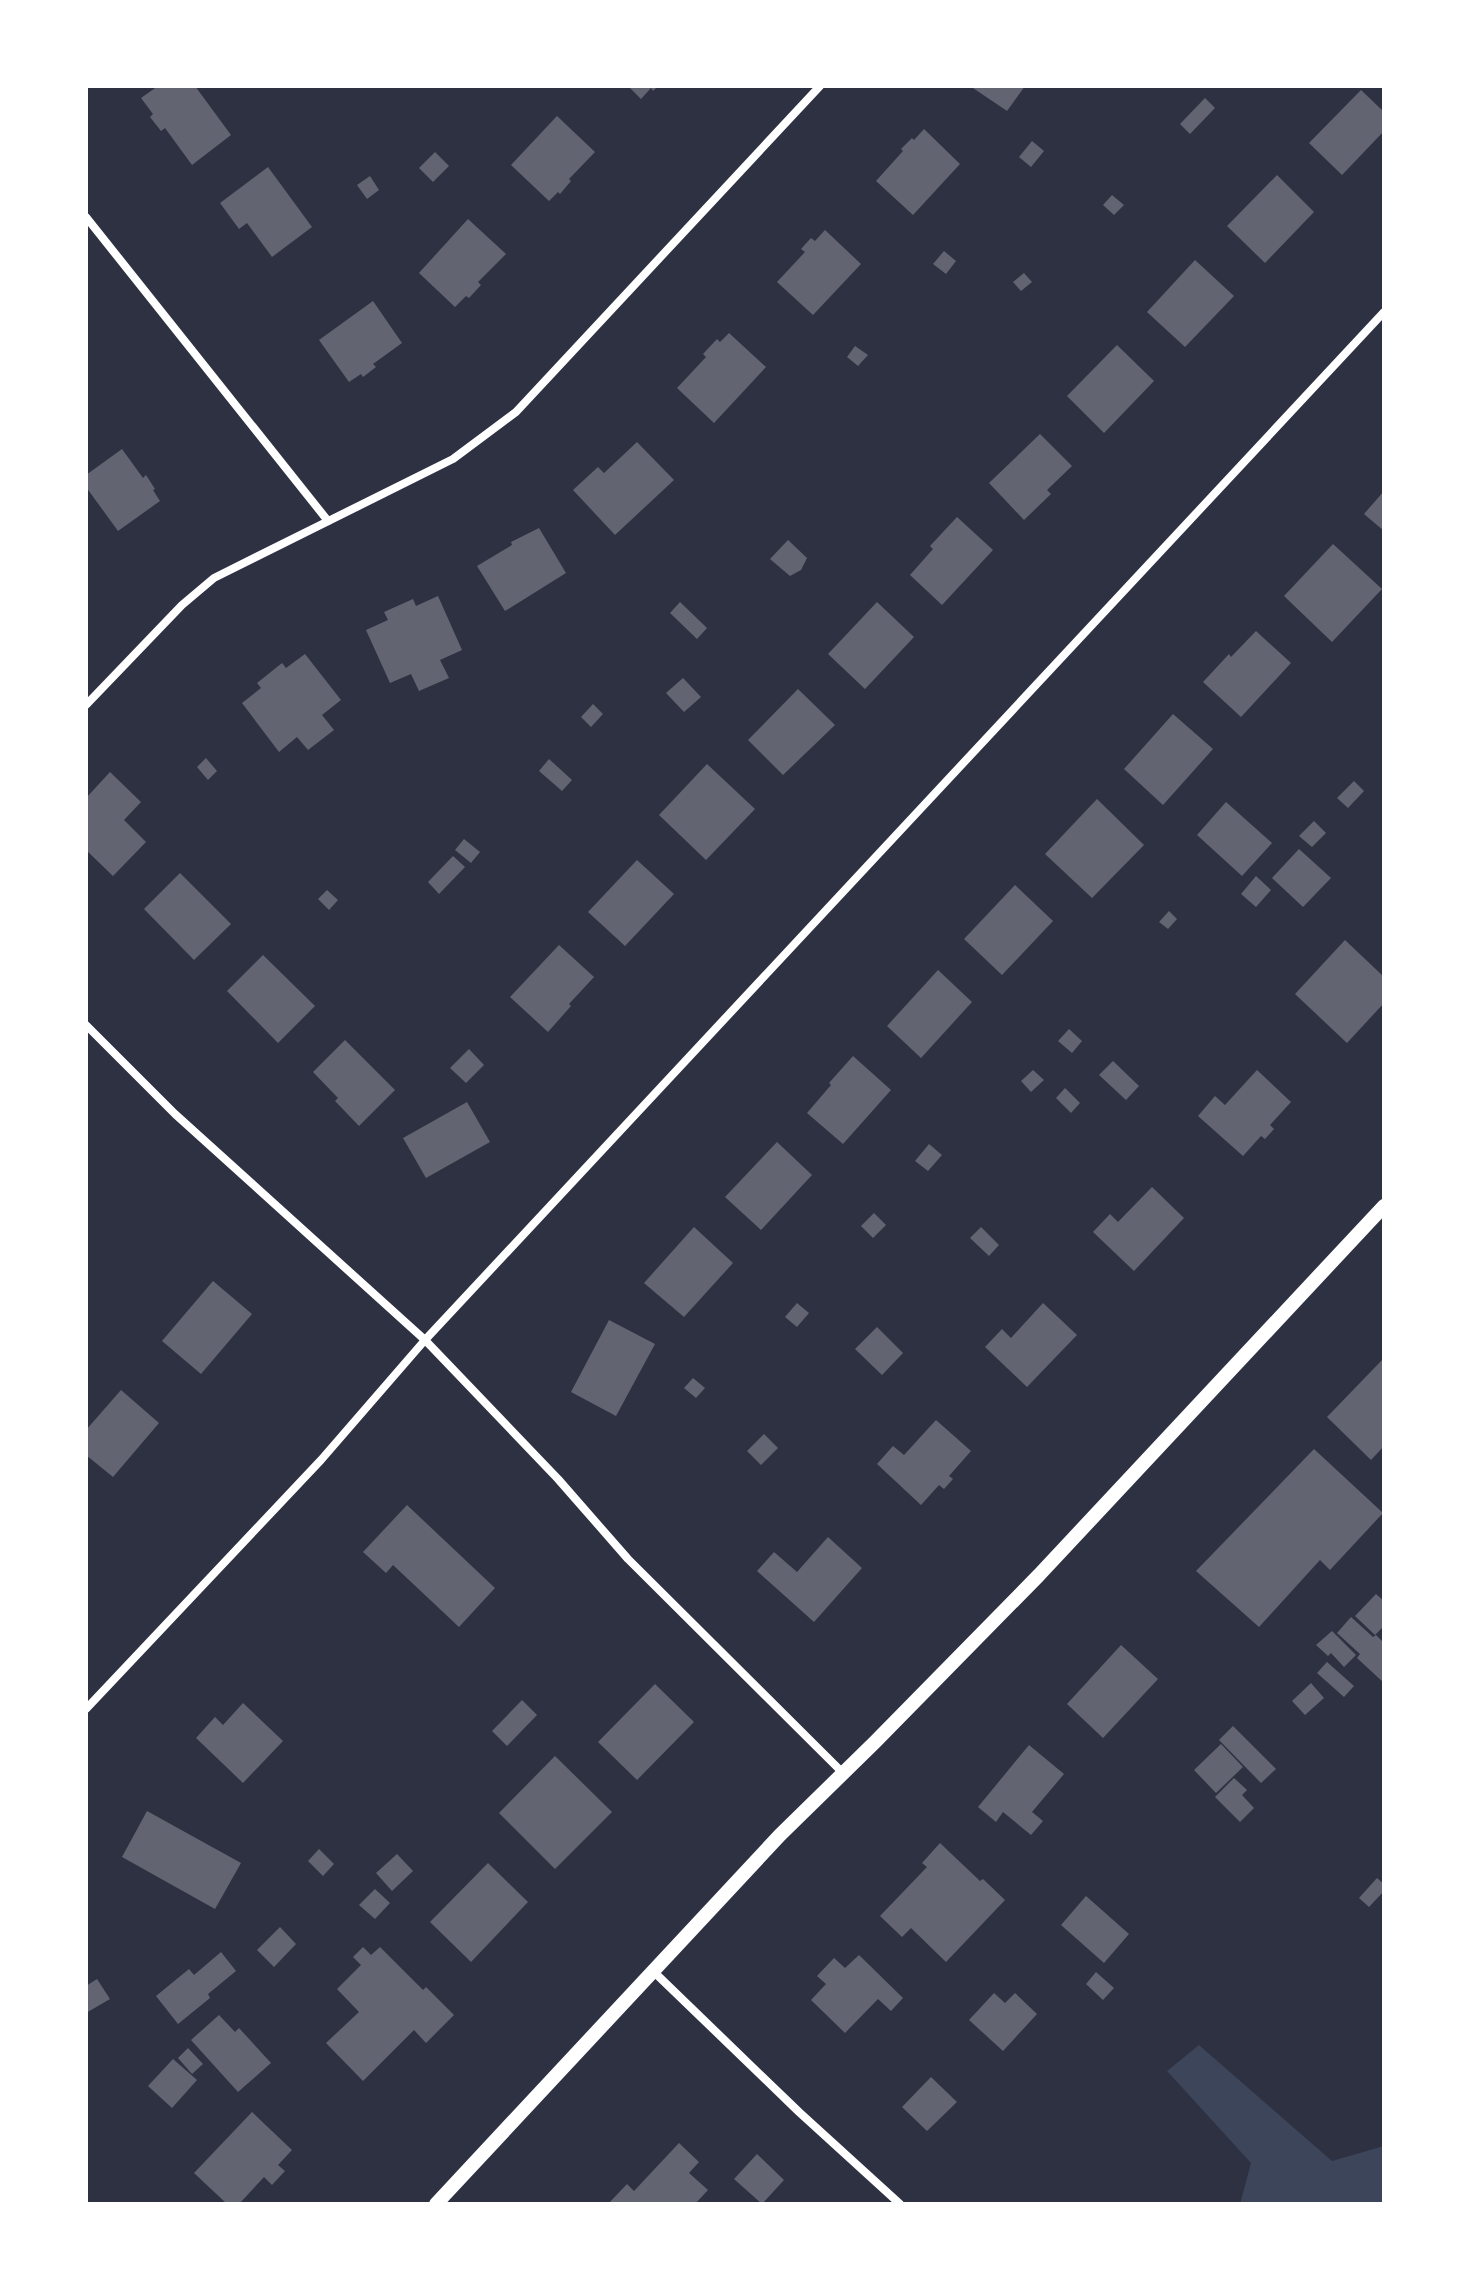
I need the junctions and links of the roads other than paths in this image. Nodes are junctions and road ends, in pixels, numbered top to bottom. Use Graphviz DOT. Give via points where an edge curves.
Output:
graph roads {
  1 [pos="820,86"];
  2 [pos="86,217"];
  3 [pos="1384,312"];
  4 [pos="328,521"];
  5 [pos="86,705"];
  6 [pos="86,1025"];
  7 [pos="1384,1206"];
  8 [pos="425,1340"];
  9 [pos="86,1709"];
  10 [pos="843,1773"];
  11 [pos="653,1971"];
  12 [pos="436,2204"];
  13 [pos="900,2204"];
  1 -- 4 [label="street" via="516,412 453,459"];
  2 -- 4 [label="street"];
  3 -- 8 [label="street"];
  4 -- 5 [label="street" via="214,578"];
  6 -- 8 [label="street" via="175,1114"];
  7 -- 10 [label="street" via="1039,1575"];
  8 -- 9 [label="street" via="321,1460"];
  8 -- 10 [label="street" via="628,1559"];
  10 -- 11 [label="street"];
  11 -- 12 [label="street"];
  11 -- 13 [label="street"];
}
